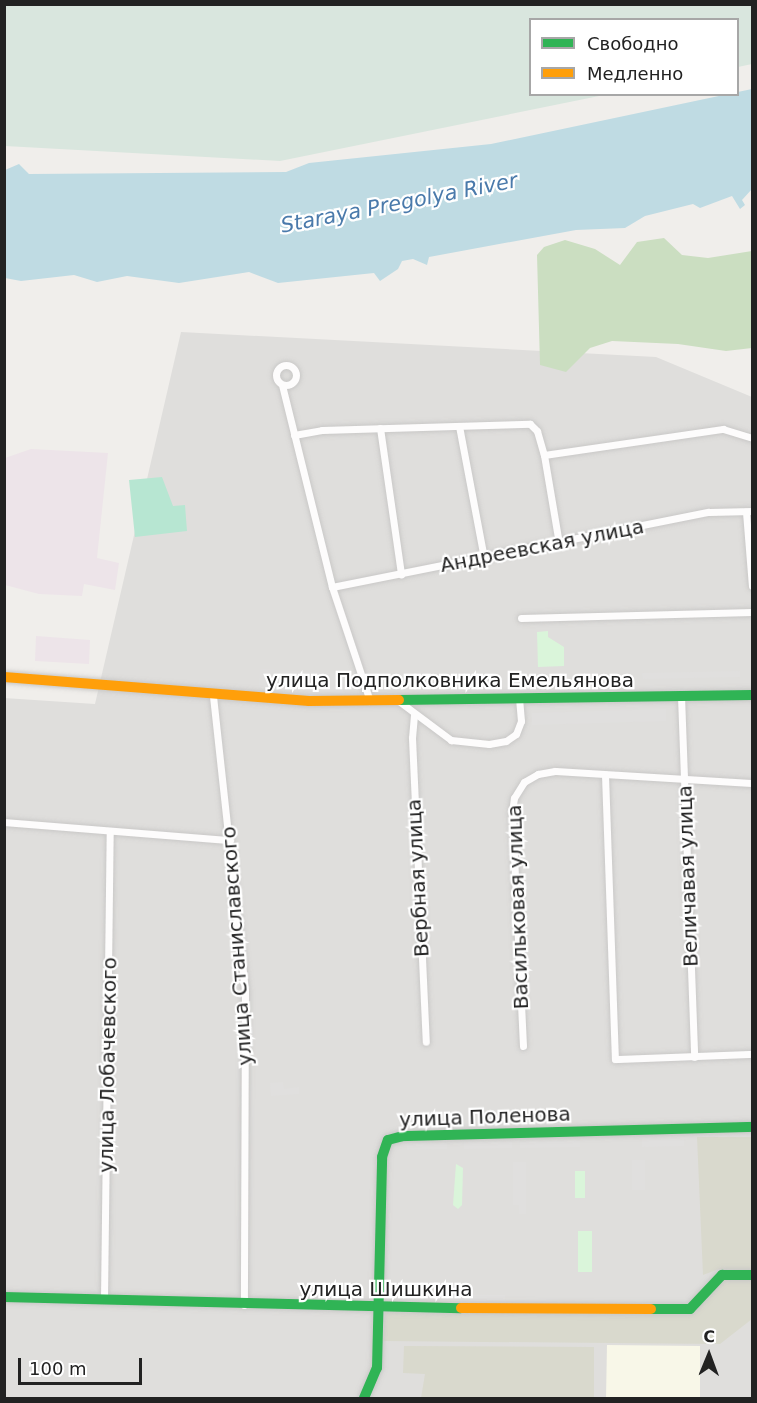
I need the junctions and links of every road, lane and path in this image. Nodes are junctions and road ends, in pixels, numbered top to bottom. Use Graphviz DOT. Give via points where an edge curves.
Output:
graph roads {
  1 [pos="282,385"];
  2 [pos="459,426"];
  3 [pos="380,428"];
  4 [pos="294,435"];
  5 [pos="753,438"];
  6 [pos="544,455"];
  7 [pos="749,512"];
  8 [pos="559,544"];
  9 [pos="484,558"];
  10 [pos="401,574"];
  11 [pos="753,586"];
  12 [pos="332,587"];
  13 [pos="753,612"];
  14 [pos="521,618"];
  15 [pos="4,678"];
  16 [pos="753,695"];
  17 [pos="213,696"];
  18 [pos="681,696"];
  19 [pos="519,700"];
  20 [pos="370,701"];
  21 [pos="400,702"];
  22 [pos="414,714"];
  23 [pos="605,775"];
  24 [pos="685,782"];
  25 [pos="753,783"];
  26 [pos="4,822"];
  27 [pos="110,832"];
  28 [pos="230,840"];
  29 [pos="426,1042"];
  30 [pos="523,1046"];
  31 [pos="753,1054"];
  32 [pos="694,1057"];
  33 [pos="753,1127"];
  34 [pos="753,1275"];
  35 [pos="4,1297"];
  36 [pos="104,1299"];
  37 [pos="244,1305"];
  38 [pos="380,1306"];
  39 [pos="364,1398"];
  1 -- 4 [label="street"];
  2 -- 3 [label="street"];
  2 -- 6 [label="street" via="530,424 537,431"];
  2 -- 9 [label="street"];
  3 -- 4 [label="street"];
  3 -- 10 [label="street"];
  4 -- 12 [label="street"];
  5 -- 6 [label="street" via="723,429"];
  6 -- 8 [label="street"];
  7 -- 8 [label="street, Андреевская улица" via="709,512"];
  7 -- 11 [label="street"];
  8 -- 9 [label="street, Андреевская улица"];
  9 -- 10 [label="street, Андреевская улица"];
  10 -- 12 [label="street, Андреевская улица"];
  12 -- 20 [label="street"];
  13 -- 14 [label="street"];
  15 -- 17 [label="street, улица Подполковника Емельянова"];
  16 -- 18 [label="street, улица Подполковника Емельянова"];
  17 -- 20 [label="street, улица Подполковника Емельянова"];
  17 -- 28 [label="street, улица Станиславского"];
  18 -- 19 [label="street, улица Подполковника Емельянова"];
  18 -- 24 [label="street, Величавая улица"];
  19 -- 21 [label="street, улица Подполковника Емельянова"];
  19 -- 22 [label="street" via="521,721 516,734 506,741 467,744 451,740"];
  20 -- 21 [label="street, улица Подполковника Емельянова"];
  21 -- 22 [label="street"];
  22 -- 29 [label="street, Вербная улица"];
  23 -- 24 [label="street, Васильковая улица"];
  23 -- 30 [label="street, Васильковая улица" via="538,774 524,782 514,798"];
  23 -- 32 [label="street" via="615,1059"];
  24 -- 25 [label="street, Васильковая улица"];
  24 -- 32 [label="street, Величавая улица"];
  26 -- 27 [label="street"];
  27 -- 28 [label="street"];
  27 -- 36 [label="street, улица Лобачевского"];
  28 -- 37 [label="street, улица Станиславского" via="245,991"];
  31 -- 32 [label="street"];
  33 -- 38 [label="street, улица Поленова" via="392,1138 385,1143 382,1157"];
  34 -- 38 [label="street, улица Шишкина" via="722,1275 690,1309"];
  35 -- 36 [label="street, улица Шишкина"];
  36 -- 37 [label="street, улица Шишкина"];
  37 -- 38 [label="street, улица Шишкина"];
  38 -- 39 [label="street" via="378,1368"];
}
